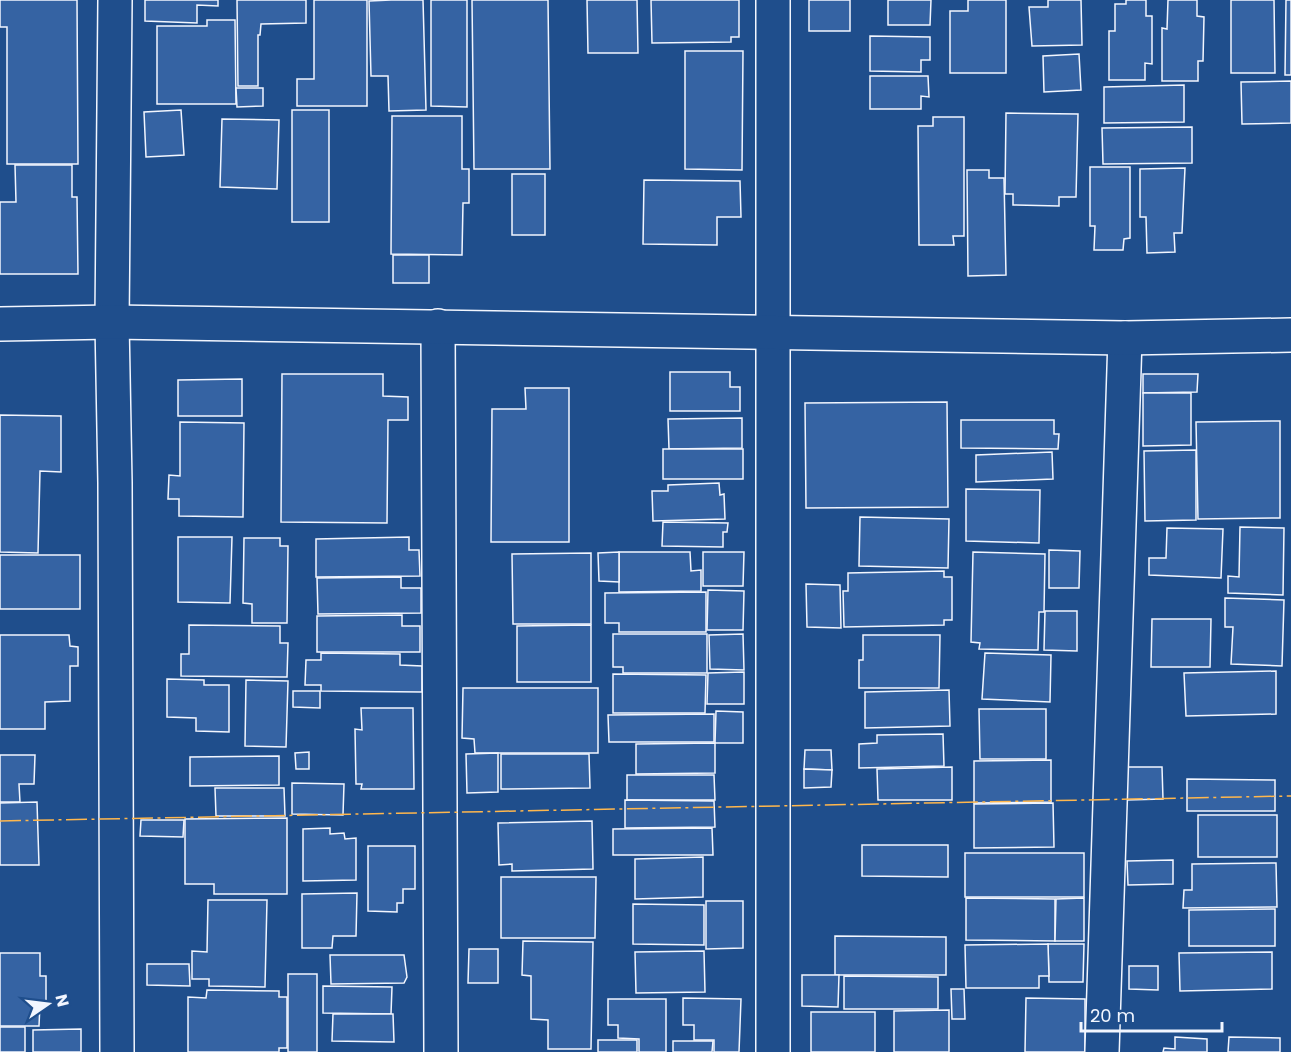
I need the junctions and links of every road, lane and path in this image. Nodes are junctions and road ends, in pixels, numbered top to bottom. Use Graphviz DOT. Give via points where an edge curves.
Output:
graph roads {
  1 [pos="115,0"];
  2 [pos="773,0"];
  3 [pos="112,322"];
  4 [pos="0,324"];
  5 [pos="438,326"];
  6 [pos="775,334"];
  7 [pos="1291,335"];
  8 [pos="1125,338"];
  9 [pos="117,1052"];
  10 [pos="441,1052"];
  11 [pos="773,1052"];
  12 [pos="1102,1052"];
  1 -- 3 [label="street"];
  2 -- 6 [label="street"];
  3 -- 4 [label="street"];
  3 -- 5 [label="street"];
  3 -- 9 [label="street"];
  5 -- 6 [label="street"];
  5 -- 10 [label="street"];
  6 -- 8 [label="street"];
  6 -- 11 [label="street"];
  7 -- 8 [label="street"];
  8 -- 12 [label="street"];
}
